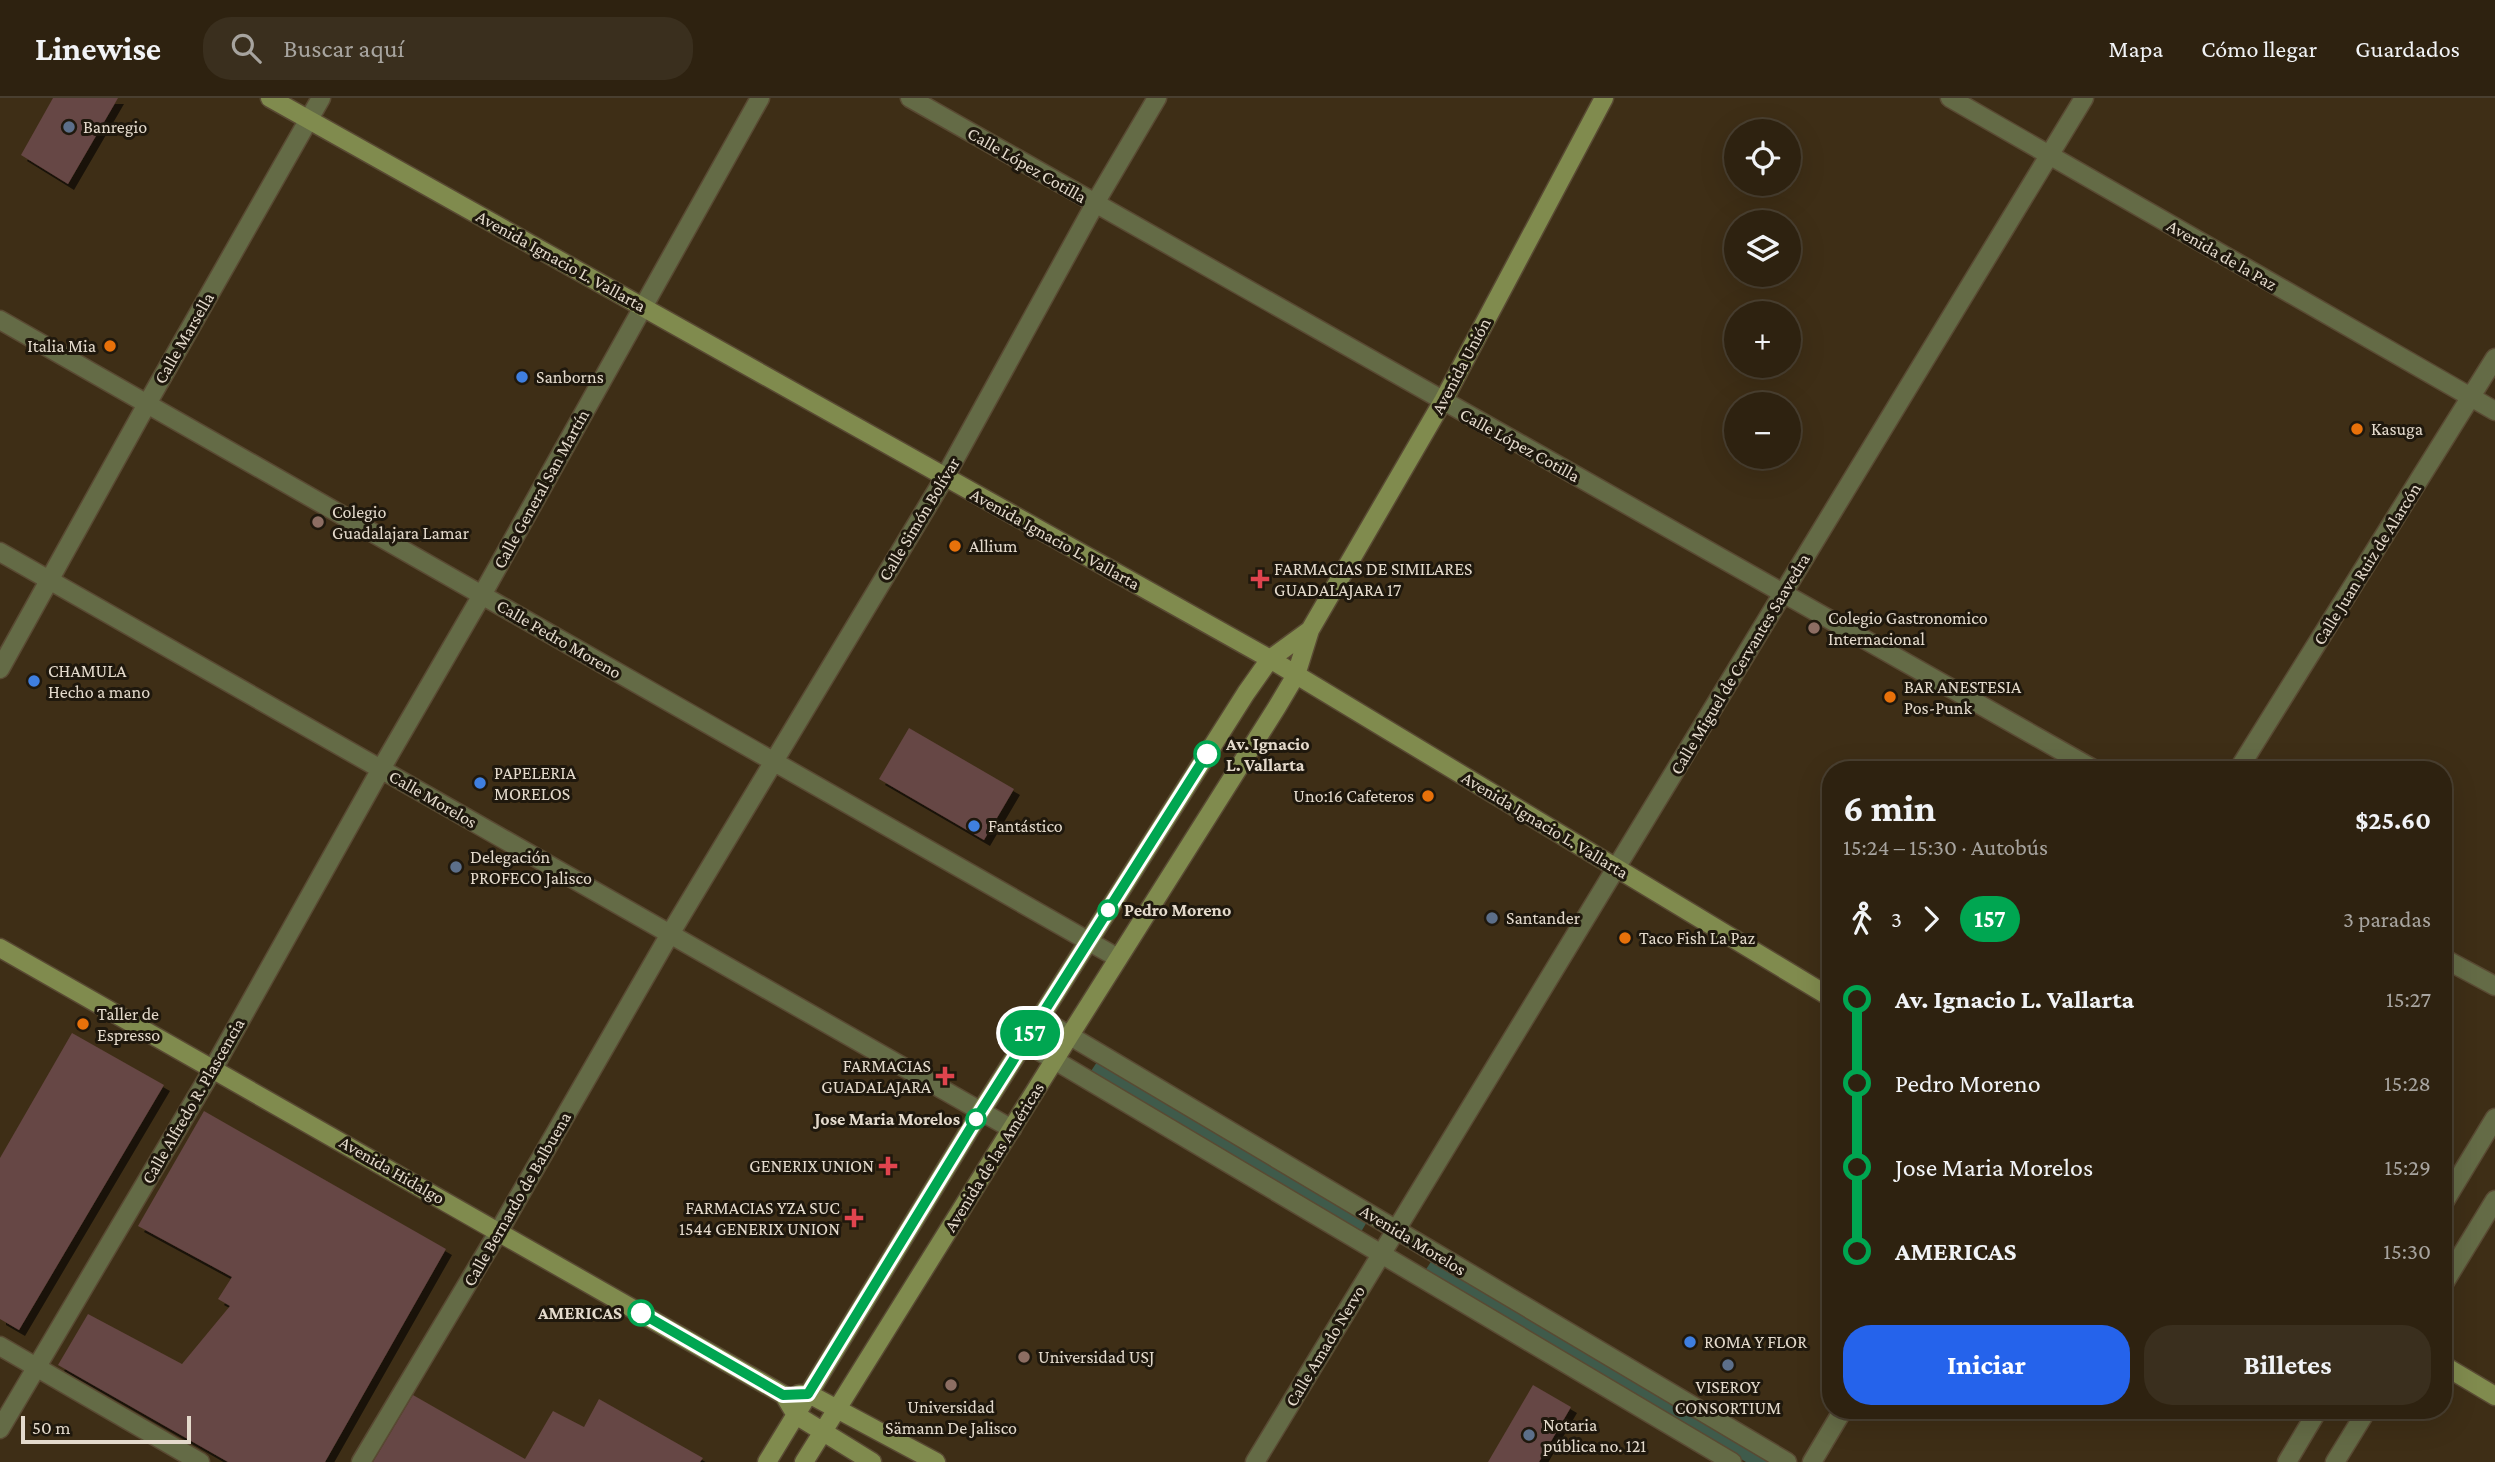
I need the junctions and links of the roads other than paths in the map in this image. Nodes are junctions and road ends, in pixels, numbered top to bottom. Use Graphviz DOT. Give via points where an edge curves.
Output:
graph roads {
  1 [pos="270,98"];
  2 [pos="321,98"];
  3 [pos="760,98"];
  4 [pos="910,98"];
  5 [pos="1157,98"];
  6 [pos="1604,98"];
  7 [pos="1950,98"];
  8 [pos="2084,98"];
  9 [pos="309,120"];
  10 [pos="2050,155"];
  11 [pos="1096,204"];
  12 [pos="643,307"];
  13 [pos="0,320"];
  14 [pos="2495,358"];
  15 [pos="2471,398"];
  16 [pos="1443,401"];
  17 [pos="147,404"];
  18 [pos="2495,411"];
  19 [pos="945,477"];
  20 [pos="0,552"];
  21 [pos="49,579"];
  22 [pos="1783,594"];
  23 [pos="482,595"];
  24 [pos="1310,630"];
  25 [pos="1270,659"];
  26 [pos="0,669"];
  27 [pos="1296,675"];
  28 [pos="2079,761"];
  29 [pos="2244,761"];
  30 [pos="774,762"];
  31 [pos="381,769"];
  32 [pos="1616,868"];
  33 [pos="670,934"];
  34 [pos="1088,941"];
  35 [pos="0,948"];
  36 [pos="1118,958"];
  37 [pos="2452,963"];
  38 [pos="2495,986"];
  39 [pos="1822,991"];
  40 [pos="1040,1018"];
  41 [pos="1070,1035"];
  42 [pos="1024,1042"];
  43 [pos="1054,1060"];
  44 [pos="213,1069"];
  45 [pos="981,1111"];
  46 [pos="2495,1118"];
  47 [pos="1012,1129"];
  48 [pos="2452,1189"];
  49 [pos="2495,1200"];
  50 [pos="1395,1230"];
  51 [pos="499,1231"];
  52 [pos="1382,1252"];
  53 [pos="2452,1270"];
  54 [pos="0,1346"];
  55 [pos="38,1367"];
  56 [pos="2452,1370"];
  57 [pos="808,1394"];
  58 [pos="783,1395"];
  59 [pos="2495,1396"];
  60 [pos="838,1410"];
  61 [pos="796,1415"];
  62 [pos="1838,1419"];
  63 [pos="2313,1419"];
  64 [pos="2361,1419"];
  65 [pos="0,1429"];
  66 [pos="823,1433"];
  67 [pos="200,1462"];
  68 [pos="362,1462"];
  69 [pos="767,1462"];
  70 [pos="804,1462"];
  71 [pos="872,1462"];
  72 [pos="936,1462"];
  73 [pos="1255,1462"];
  74 [pos="1732,1462"];
  75 [pos="1787,1462"];
  76 [pos="1812,1462"];
  77 [pos="2287,1462"];
  78 [pos="2335,1462"];
  1 -- 9 [label="main road, Avenida Ignacio L. Vallarta"];
  2 -- 9 [label="street, Calle Marsella"];
  3 -- 12 [label="street, Calle General San Martín"];
  4 -- 11 [label="street, Calle López Cotilla"];
  5 -- 11 [label="street, Calle Simón Bolívar"];
  6 -- 16 [label="main road, Avenida Unión"];
  7 -- 10 [label="street, Avenida de la Paz"];
  8 -- 10 [label="street, Calle Miguel de Cervantes Saavedra"];
  9 -- 12 [label="main road, Avenida Ignacio L. Vallarta"];
  9 -- 17 [label="street, Calle Marsella"];
  10 -- 15 [label="street, Avenida de la Paz"];
  10 -- 22 [label="street, Calle Miguel de Cervantes Saavedra"];
  11 -- 16 [label="street, Calle López Cotilla"];
  11 -- 19 [label="street, Calle Simón Bolívar"];
  12 -- 19 [label="main road, Avenida Ignacio L. Vallarta"];
  12 -- 23 [label="street, Calle General San Martín"];
  13 -- 17 [label="street, Calle Pedro Moreno"];
  14 -- 15 [label="street, Calle Juan Ruiz de Alarcón"];
  15 -- 18 [label="street, Avenida de la Paz"];
  15 -- 29 [label="street, Calle Juan Ruiz de Alarcón"];
  16 -- 22 [label="street, Calle López Cotilla"];
  16 -- 24 [label="main road, Avenida Unión"];
  17 -- 21 [label="street, Calle Marsella"];
  17 -- 23 [label="street, Calle Pedro Moreno"];
  19 -- 25 [label="main road, Avenida Ignacio L. Vallarta"];
  19 -- 30 [label="street, Calle Simón Bolívar"];
  20 -- 21 [label="street, Calle Morelos"];
  21 -- 26 [label="street, Calle Marsella"];
  21 -- 31 [label="street, Calle Morelos"];
  22 -- 28 [label="street, Calle López Cotilla"];
  22 -- 32 [label="street, Calle Miguel de Cervantes Saavedra"];
  23 -- 30 [label="street, Calle Pedro Moreno"];
  23 -- 31 [label="street, Calle General San Martín"];
  24 -- 25 [label="main road, Avenida Unión"];
  24 -- 27 [label="main road, Avenida Unión"];
  25 -- 27 [label="main road, Avenida Ignacio L. Vallarta"];
  25 -- 34 [label="main road, Avenida de las Américas"];
  27 -- 32 [label="main road, Avenida Ignacio L. Vallarta"];
  27 -- 36 [label="main road, Avenida de las Américas"];
  30 -- 33 [label="street, Calle Simón Bolívar"];
  30 -- 34 [label="street, Calle Pedro Moreno"];
  31 -- 33 [label="street, Calle Morelos"];
  31 -- 44 [label="street, Calle Alfredo R. Plascencia"];
  32 -- 39 [label="main road, Avenida Ignacio L. Vallarta"];
  32 -- 50 [label="street, Calle Miguel de Cervantes Saavedra"];
  33 -- 45 [label="street, Calle Morelos"];
  33 -- 51 [label="street, Calle Bernardo de Balbuena"];
  34 -- 36 [label="street, Calle Pedro Moreno"];
  34 -- 40 [label="main road, Avenida de las Américas"];
  35 -- 44 [label="main road, Avenida Hidalgo"];
  36 -- 41 [label="main road, Avenida de las Américas"];
  37 -- 38 [label="street"];
  40 -- 41 [label="street, Avenida Morelos"];
  40 -- 42 [label="main road, Avenida de las Américas"];
  41 -- 43 [label="main road, Avenida de las Américas"];
  41 -- 50 [label="street, Avenida Morelos"];
  42 -- 43 [label="street, Avenida Morelos"];
  42 -- 45 [label="main road, Avenida de las Américas"];
  43 -- 47 [label="main road, Avenida de las Américas"];
  43 -- 52 [label="street, Avenida Morelos"];
  44 -- 51 [label="main road, Avenida Hidalgo"];
  44 -- 55 [label="street, Calle Alfredo R. Plascencia"];
  45 -- 47 [label="street, Calle Morelos"];
  45 -- 57 [label="main road, Avenida de las Américas"];
  46 -- 48 [label="street"];
  47 -- 60 [label="main road, Avenida de las Américas"];
  49 -- 53 [label="street"];
  50 -- 52 [label="street, Calle Amado Nervo"];
  50 -- 75 [label="street, Avenida Morelos"];
  51 -- 58 [label="main road, Avenida Hidalgo"];
  51 -- 68 [label="street, Calle Bernardo de Balbuena"];
  52 -- 73 [label="street, Calle Amado Nervo"];
  52 -- 74 [label="street, Avenida Morelos"];
  54 -- 55 [label="street"];
  55 -- 65 [label="street, Calle Alfredo R. Plascencia"];
  55 -- 67 [label="street"];
  56 -- 59 [label="main road"];
  57 -- 58 [label="main road"];
  57 -- 60 [label="main road"];
  57 -- 61 [label="main road, Avenida de las Américas"];
  58 -- 61 [label="main road, Avenida Hidalgo"];
  60 -- 66 [label="main road, Avenida de las Américas"];
  60 -- 72 [label="main road"];
  61 -- 66 [label="main road, Avenida Hidalgo"];
  61 -- 69 [label="main road, Avenida de las Américas"];
  62 -- 76 [label="street"];
  63 -- 77 [label="street"];
  64 -- 78 [label="street"];
  66 -- 70 [label="main road, Avenida de las Américas"];
  66 -- 71 [label="main road, Avenida Hidalgo"];
}
